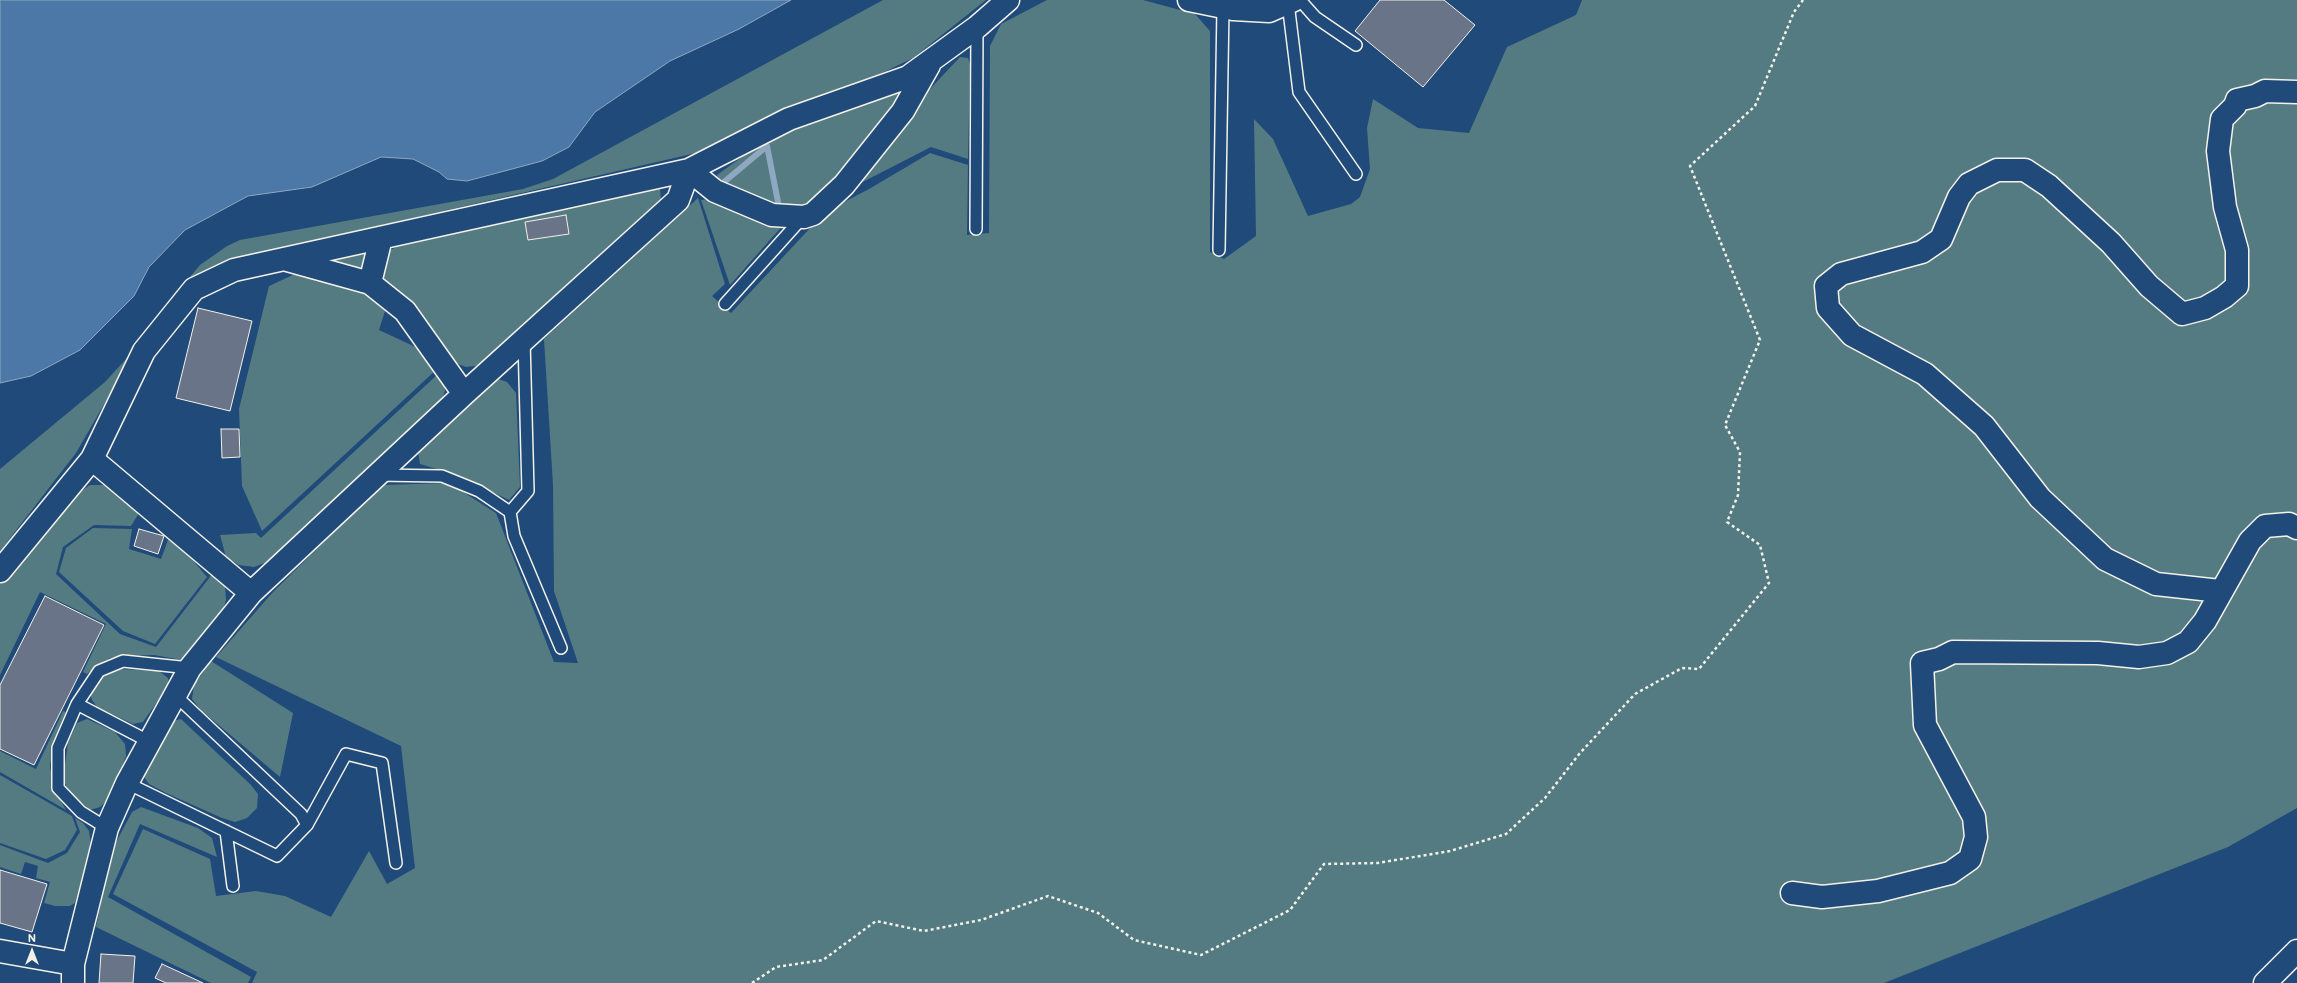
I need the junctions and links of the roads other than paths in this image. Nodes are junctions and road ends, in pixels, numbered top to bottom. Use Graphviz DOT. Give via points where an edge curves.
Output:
graph roads {
  1 [pos="1008,0"];
  2 [pos="1189,0"];
  3 [pos="1294,1"];
  4 [pos="1215,4"];
  5 [pos="977,27"];
  6 [pos="1356,45"];
  7 [pos="931,60"];
  8 [pos="2297,92"];
  9 [pos="689,170"];
  10 [pos="1356,174"];
  11 [pos="804,217"];
  12 [pos="976,229"];
  13 [pos="381,238"];
  14 [pos="1219,250"];
  15 [pos="284,259"];
  16 [pos="370,283"];
  17 [pos="725,304"];
  18 [pos="524,340"];
  19 [pos="464,394"];
  20 [pos="92,459"];
  21 [pos="378,475"];
  22 [pos="510,512"];
  23 [pos="2297,528"];
  24 [pos="0,571"];
  25 [pos="2220,591"];
  26 [pos="251,593"];
  27 [pos="561,648"];
  28 [pos="190,668"];
  29 [pos="175,695"];
  30 [pos="77,704"];
  31 [pos="150,742"];
  32 [pos="128,783"];
  33 [pos="307,824"];
  34 [pos="107,828"];
  35 [pos="226,831"];
  36 [pos="396,863"];
  37 [pos="233,886"];
  38 [pos="1792,893"];
  39 [pos="0,951"];
  40 [pos="2297,951"];
  41 [pos="73,973"];
  42 [pos="2265,983"];
  1 -- 5 [label="street"];
  2 -- 4 [label="street"];
  3 -- 4 [label="street" via="1269,10"];
  3 -- 6 [label="lane"];
  3 -- 10 [label="lane" via="1300,92"];
  4 -- 14 [label="lane"];
  5 -- 7 [label="street"];
  5 -- 12 [label="lane"];
  7 -- 9 [label="street" via="908,77 789,119"];
  7 -- 11 [label="street" via="904,111 844,185 813,214"];
  8 -- 25 [label="street" via="2265,91 2237,100 2235,106 2222,119 2218,151 2226,207 2237,250 2237,286 2205,308 2182,314 2148,286 2100,232 2049,186 2025,170 1997,170 1969,184 1959,198 1941,239 1922,252 1841,274 1826,286 1828,308 1852,334 1925,374 1984,426 2040,498 2105,559 2156,584"];
  9 -- 11 [label="street" via="715,191 772,215"];
  9 -- 13 [label="street"];
  9 -- 18 [label="street" via="678,200"];
  11 -- 17 [label="lane"];
  13 -- 15 [label="street"];
  13 -- 16 [label="street"];
  15 -- 16 [label="street"];
  15 -- 20 [label="street" via="234,270 194,289 144,352"];
  16 -- 19 [label="street" via="405,311"];
  18 -- 19 [label="street"];
  18 -- 22 [label="lane" via="528,491"];
  19 -- 21 [label="street"];
  20 -- 24 [label="street"];
  20 -- 26 [label="street"];
  21 -- 22 [label="lane" via="442,476 479,491"];
  21 -- 26 [label="street"];
  22 -- 27 [label="lane" via="514,536"];
  23 -- 25 [label="street" via="2289,524 2265,526 2250,541"];
  25 -- 38 [label="street" via="2205,621 2188,642 2167,653 2139,657 2098,653 1954,652 1939,659 1922,662 1925,725 1974,816 1976,837 1970,859 1950,873 1878,891 1822,897"];
  26 -- 28 [label="street"];
  28 -- 29 [label="street"];
  28 -- 30 [label="lane" via="123,661 99,672"];
  29 -- 31 [label="street"];
  29 -- 33 [label="lane" via="301,814"];
  30 -- 31 [label="lane"];
  30 -- 34 [label="lane" via="58,748 58,788 81,812"];
  31 -- 32 [label="street"];
  32 -- 34 [label="street"];
  32 -- 35 [label="lane"];
  33 -- 35 [label="lane" via="277,856"];
  33 -- 36 [label="lane" via="346,754 382,763"];
  34 -- 41 [label="street"];
  35 -- 37 [label="lane"];
  39 -- 41 [label="street"];
  40 -- 42 [label="street"];
}
